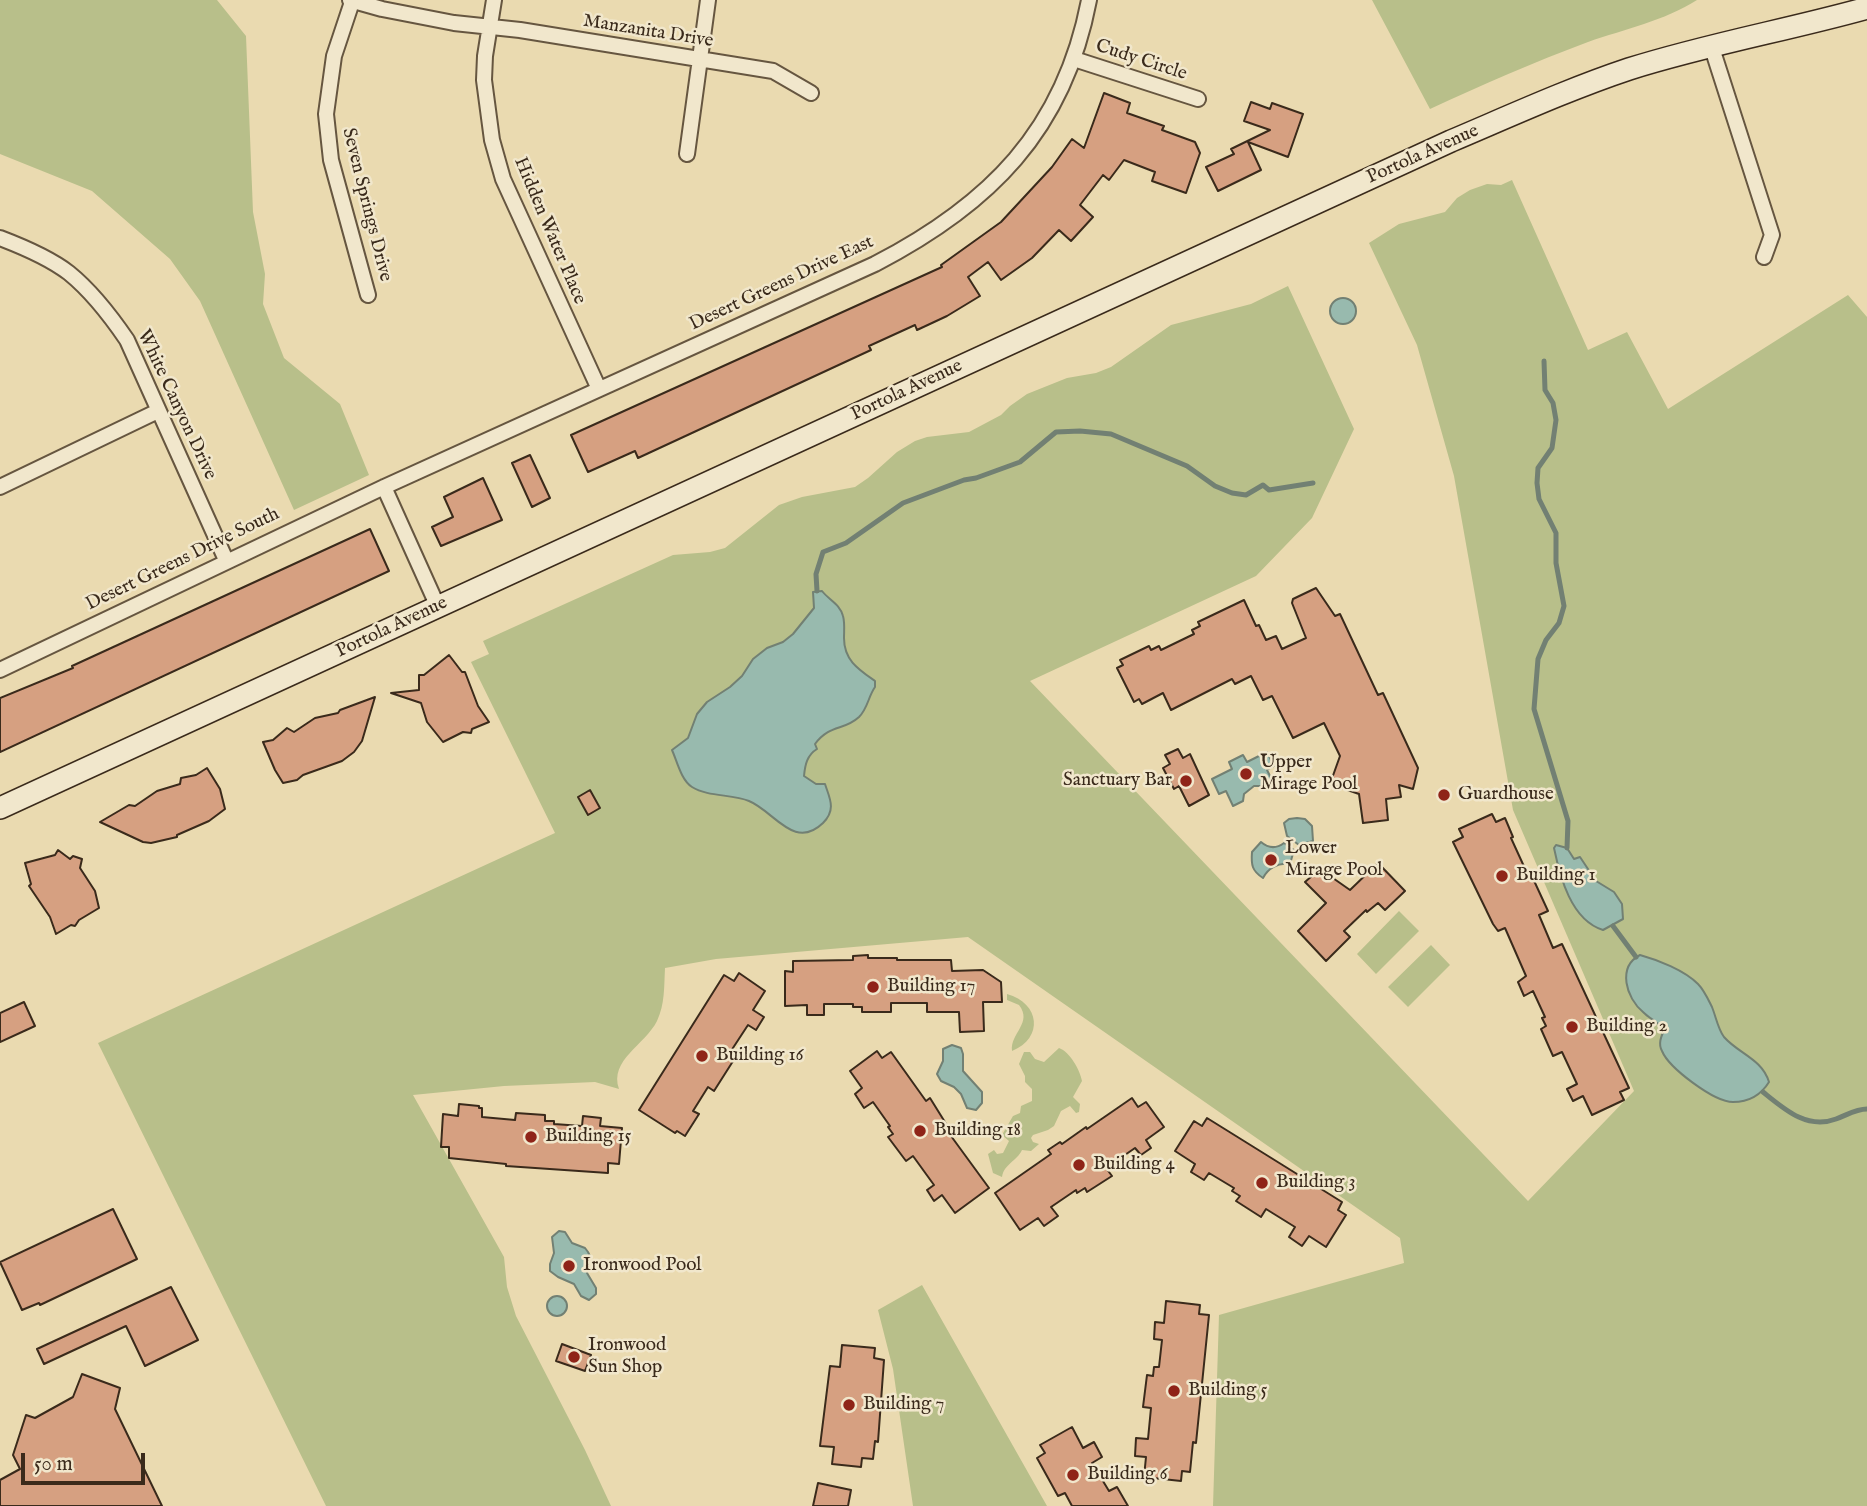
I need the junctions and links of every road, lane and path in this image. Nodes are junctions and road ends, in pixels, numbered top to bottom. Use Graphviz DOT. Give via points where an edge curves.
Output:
graph roads {
  1 [pos="494,0"];
  2 [pos="708,0"];
  3 [pos="1088,0"];
  4 [pos="351,1"];
  5 [pos="1867,8"];
  6 [pos="1830,18"];
  7 [pos="1867,20"];
  8 [pos="490,27"];
  9 [pos="1711,45"];
  10 [pos="700,59"];
  11 [pos="1073,59"];
  12 [pos="811,93"];
  13 [pos="1198,99"];
  14 [pos="687,154"];
  15 [pos="0,238"];
  16 [pos="1764,257"];
  17 [pos="368,295"];
  18 [pos="598,389"];
  19 [pos="159,411"];
  20 [pos="0,487"];
  21 [pos="384,487"];
  22 [pos="226,560"];
  23 [pos="438,607"];
  24 [pos="0,670"];
  25 [pos="0,808"];
  1 -- 8 [label="street, Hidden Water Place"];
  2 -- 10 [label="street"];
  3 -- 11 [label="street, Desert Greens Drive East"];
  4 -- 8 [label="street, Manzanita Drive" via="421,18"];
  4 -- 17 [label="street, Seven Springs Drive" via="334,56 326,114 331,160"];
  5 -- 6 [label="main road, Portola Avenue"];
  6 -- 7 [label="main road, Portola Avenue"];
  6 -- 9 [label="main road, Portola Avenue"];
  8 -- 10 [label="street, Manzanita Drive"];
  8 -- 18 [label="street, Hidden Water Place" via="484,80 503,179"];
  9 -- 16 [label="street" via="1772,235"];
  9 -- 23 [label="main road, Portola Avenue" via="1627,70 1451,141"];
  10 -- 12 [label="street, Manzanita Drive" via="773,71"];
  10 -- 14 [label="street"];
  11 -- 13 [label="street, Cudy Circle"];
  11 -- 18 [label="street, Desert Greens Drive East" via="1020,155 997,181 919,241"];
  15 -- 19 [label="street, White Canyon Drive" via="69,272 114,320"];
  18 -- 21 [label="street, Desert Greens Drive East"];
  19 -- 20 [label="street"];
  19 -- 22 [label="street, White Canyon Drive"];
  21 -- 22 [label="street, Desert Greens Drive South"];
  21 -- 23 [label="street"];
  22 -- 24 [label="street, Desert Greens Drive South"];
  23 -- 25 [label="main road, Portola Avenue"];
}
